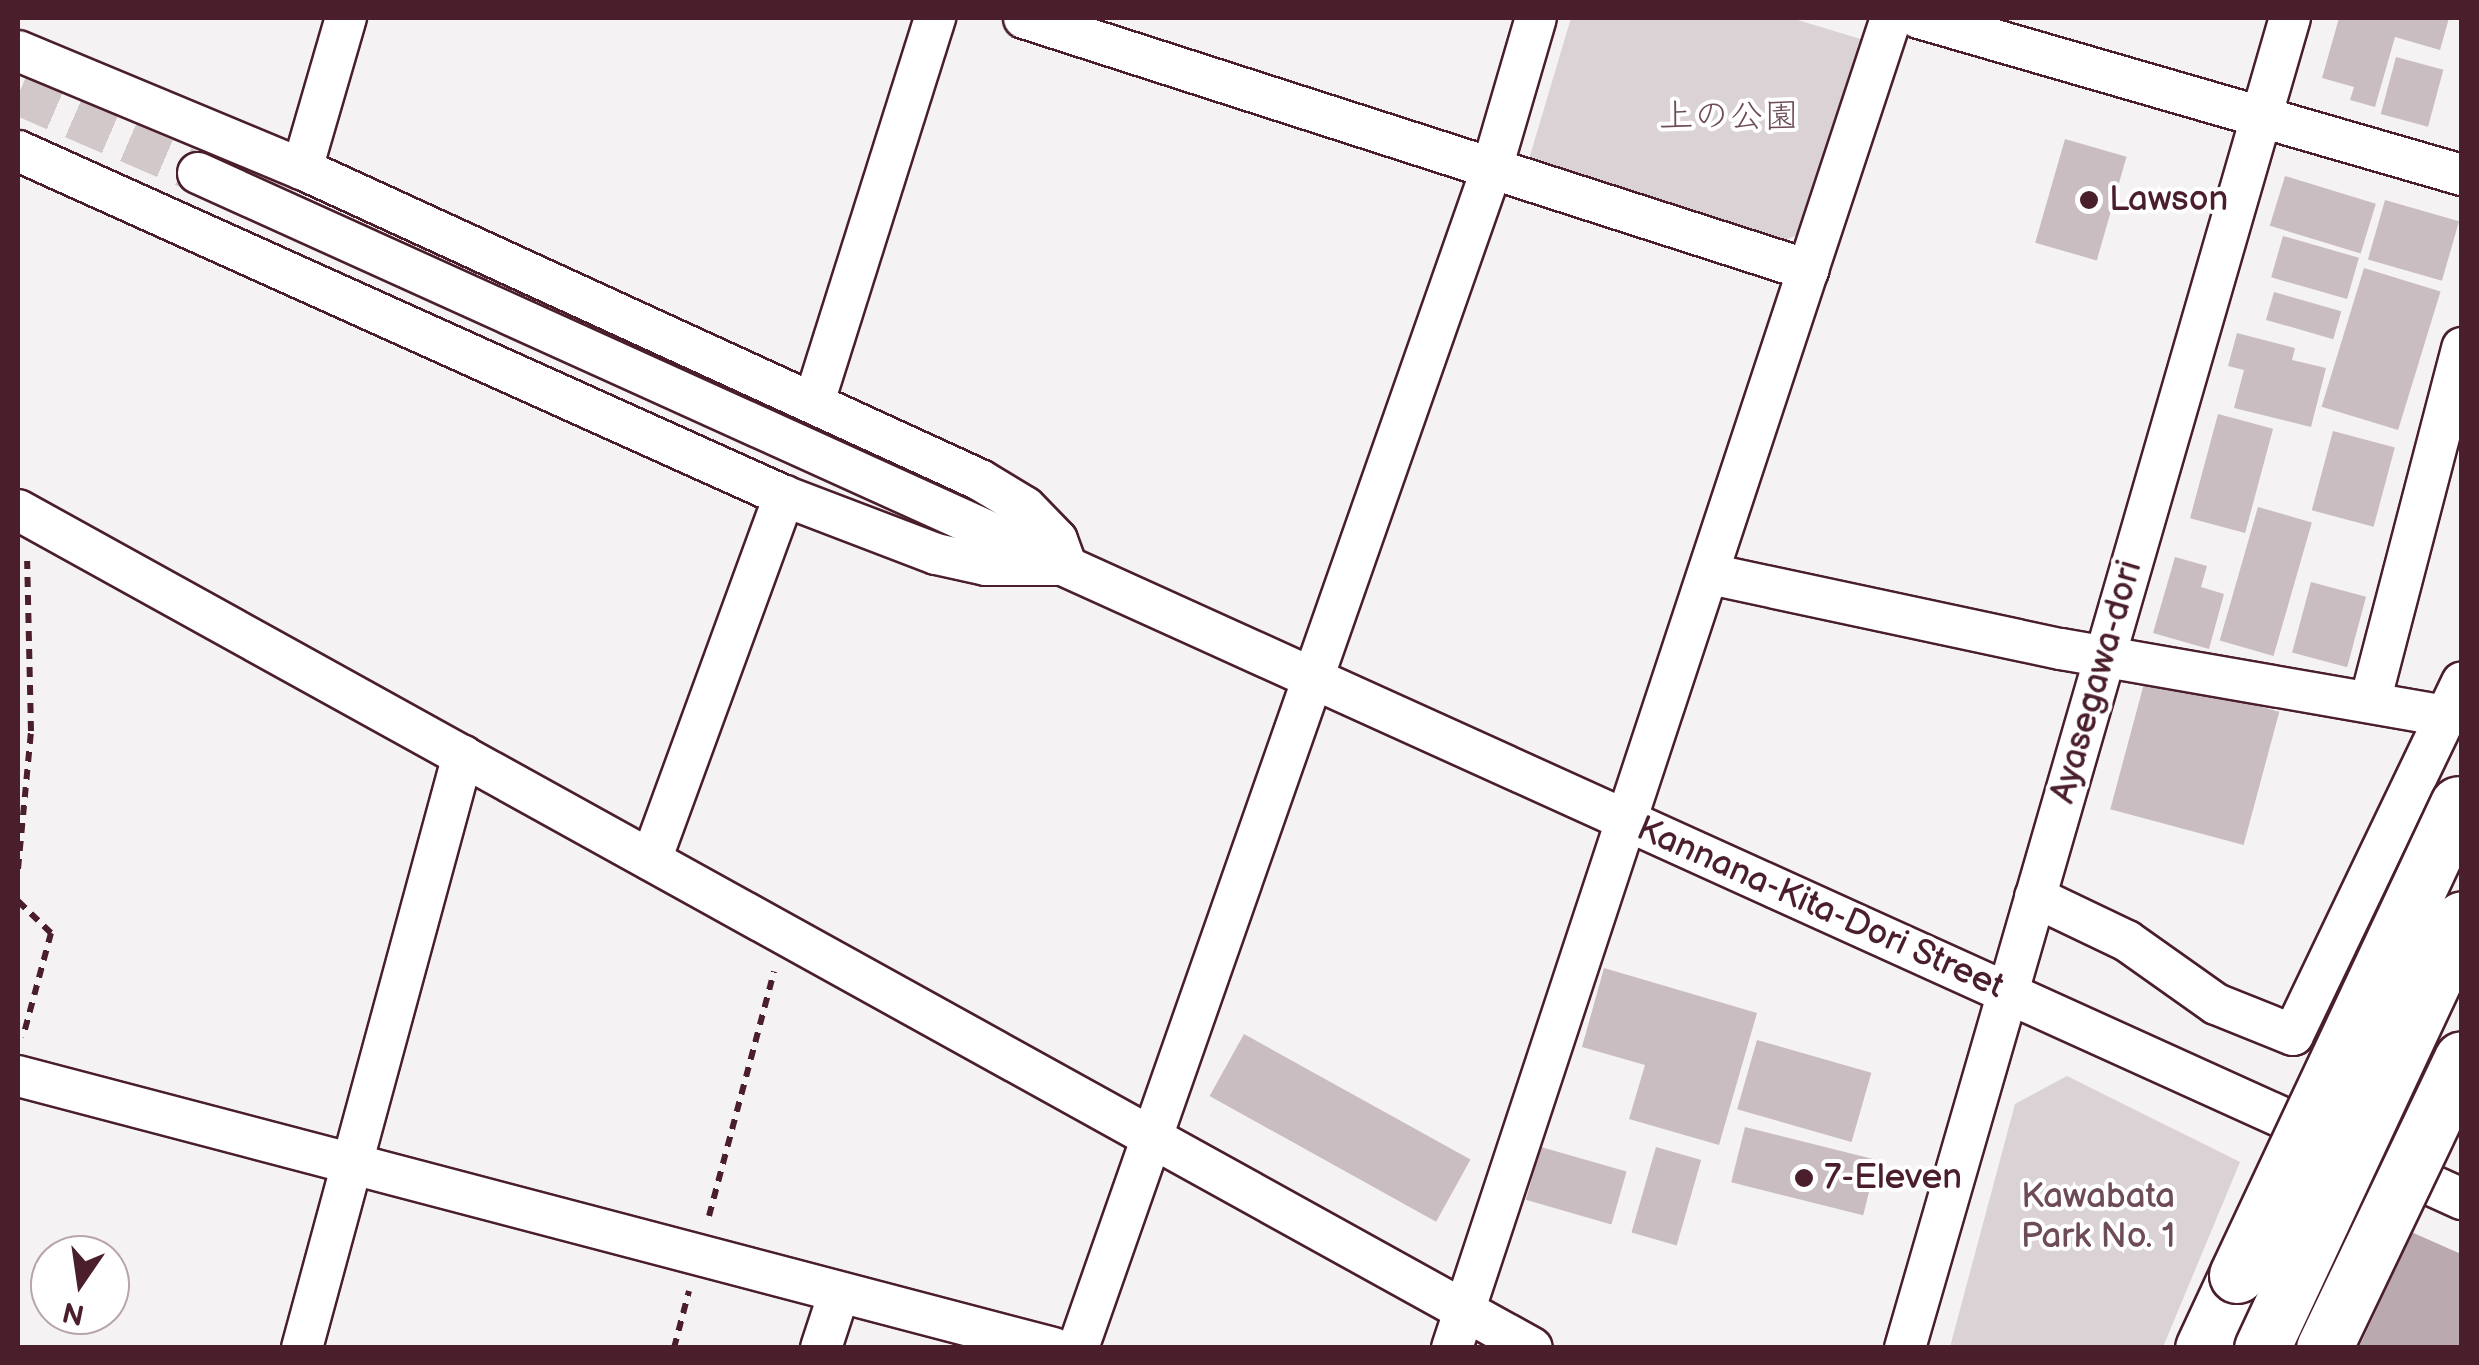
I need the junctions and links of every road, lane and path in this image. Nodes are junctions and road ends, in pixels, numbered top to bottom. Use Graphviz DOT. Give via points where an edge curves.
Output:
graph roads {
  1 [pos="346,18"];
  2 [pos="935,18"];
  3 [pos="1024,18"];
  4 [pos="1536,18"];
  5 [pos="1891,18"];
  6 [pos="1919,18"];
  7 [pos="2290,18"];
  8 [pos="18,51"];
  9 [pos="2262,117"];
  10 [pos="18,151"];
  11 [pos="1492,168"];
  12 [pos="302,169"];
  13 [pos="198,173"];
  14 [pos="2462,175"];
  15 [pos="1808,270"];
  16 [pos="2462,348"];
  17 [pos="814,402"];
  18 [pos="784,496"];
  19 [pos="22,528"];
  20 [pos="1066,565"];
  21 [pos="1710,574"];
  22 [pos="2104,657"];
  23 [pos="1312,677"];
  24 [pos="2371,698"];
  25 [pos="2453,699"];
  26 [pos="463,755"];
  27 [pos="2460,798"];
  28 [pos="1624,820"];
  29 [pos="650,860"];
  30 [pos="18,869"];
  31 [pos="2035,896"];
  32 [pos="18,901"];
  33 [pos="2462,920"];
  34 [pos="778,961"];
  35 [pos="2006,991"];
  36 [pos="18,1056"];
  37 [pos="2462,1059"];
  38 [pos="18,1076"];
  39 [pos="1149,1135"];
  40 [pos="352,1163"];
  41 [pos="2246,1197"];
  42 [pos="2462,1199"];
  43 [pos="698,1257"];
  44 [pos="839,1293"];
  45 [pos="1459,1329"];
  46 [pos="302,1348"];
  47 [pos="674,1348"];
  48 [pos="821,1348"];
  49 [pos="1053,1348"];
  50 [pos="1078,1348"];
  51 [pos="1532,1348"];
  52 [pos="1906,1348"];
  53 [pos="2186,1348"];
  54 [pos="2204,1348"];
  55 [pos="2262,1348"];
  56 [pos="2324,1348"];
  1 -- 12 [label="street"];
  2 -- 17 [label="street"];
  3 -- 11 [label="street"];
  4 -- 11 [label="street"];
  5 -- 15 [label="street"];
  6 -- 9 [label="street"];
  7 -- 9 [label="street, Ayasegawa-dori"];
  8 -- 12 [label="street"];
  9 -- 14 [label="street"];
  9 -- 22 [label="street, Ayasegawa-dori"];
  10 -- 18 [label="street"];
  11 -- 15 [label="street"];
  11 -- 23 [label="street"];
  12 -- 17 [label="street"];
  13 -- 20 [label="street, Kannana-Kita-Dori Street"];
  15 -- 21 [label="street"];
  16 -- 24 [label="street"];
  17 -- 20 [label="street" via="1025,507 1057,540"];
  18 -- 20 [label="street" via="936,554 986,564"];
  18 -- 29 [label="street"];
  19 -- 26 [label="street"];
  19 -- 30 [label="path" via="31,730"];
  20 -- 23 [label="street, Kannana-Kita-Dori Street"];
  21 -- 22 [label="street"];
  21 -- 28 [label="street"];
  22 -- 24 [label="street"];
  22 -- 31 [label="street, Ayasegawa-dori"];
  23 -- 28 [label="street, Kannana-Kita-Dori Street"];
  23 -- 39 [label="street"];
  24 -- 25 [label="street"];
  25 -- 31 [label="street" via="2293,1036 2216,1004 2127,941"];
  26 -- 29 [label="street"];
  26 -- 40 [label="street"];
  27 -- 54 [label="highway, bridge"];
  28 -- 35 [label="street, Kannana-Kita-Dori Street"];
  28 -- 45 [label="street"];
  29 -- 39 [label="street"];
  31 -- 35 [label="street, Ayasegawa-dori"];
  32 -- 36 [label="path" via="51,933"];
  33 -- 55 [label="highway, bridge"];
  34 -- 43 [label="path"];
  35 -- 42 [label="street, Kannana-Kita-Dori Street, bridge"];
  35 -- 52 [label="street, Ayasegawa-dori"];
  37 -- 56 [label="highway, bridge"];
  38 -- 40 [label="street"];
  39 -- 45 [label="street"];
  39 -- 50 [label="street"];
  40 -- 43 [label="street"];
  40 -- 46 [label="street"];
  41 -- 53 [label="street"];
  43 -- 44 [label="street"];
  43 -- 47 [label="path"];
  44 -- 48 [label="street"];
  44 -- 49 [label="street"];
  45 -- 51 [label="street"];
}
